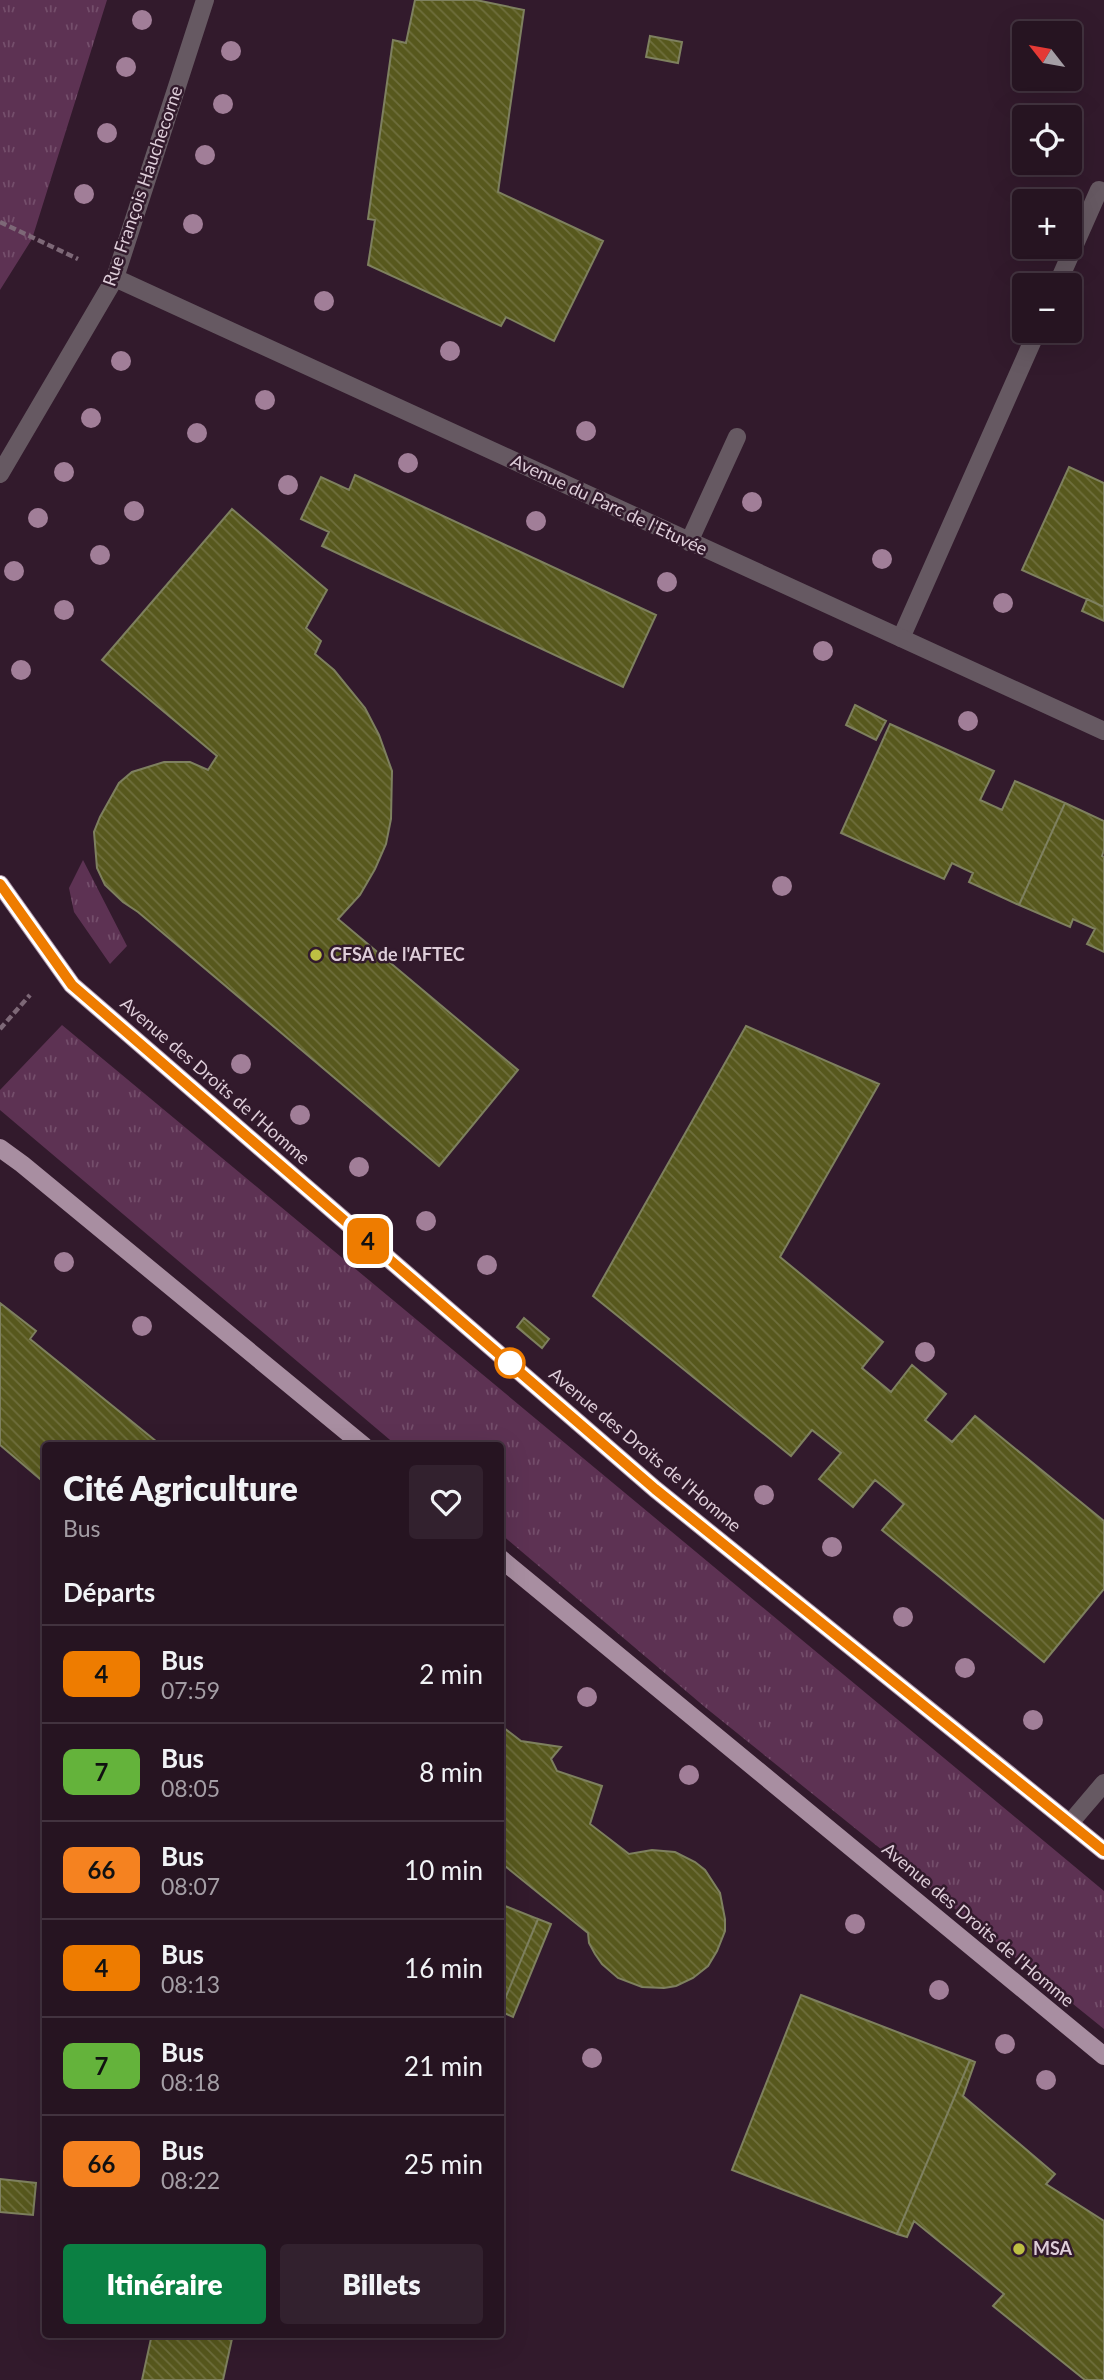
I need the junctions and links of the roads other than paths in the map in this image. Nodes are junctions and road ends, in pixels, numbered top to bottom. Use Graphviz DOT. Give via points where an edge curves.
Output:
graph roads {
  1 [pos="205,0"];
  2 [pos="1099,190"];
  3 [pos="1062,273"];
  4 [pos="115,278"];
  5 [pos="1032,343"];
  6 [pos="737,437"];
  7 [pos="0,474"];
  8 [pos="689,542"];
  9 [pos="901,638"];
  10 [pos="1104,731"];
  11 [pos="0,884"];
  12 [pos="0,1148"];
  13 [pos="358,1442"];
  14 [pos="504,1561"];
  15 [pos="1104,1783"];
  16 [pos="1070,1823"];
  17 [pos="1104,1851"];
  18 [pos="1104,2056"];
  1 -- 4 [label="street, Rue François Hauchecorne"];
  2 -- 3 [label="street"];
  4 -- 7 [label="street, Rue François Hauchecorne"];
  4 -- 8 [label="street, Avenue du Parc de l'Etuvée"];
  5 -- 9 [label="street"];
  6 -- 8 [label="street"];
  8 -- 9 [label="street, Avenue du Parc de l'Etuvée"];
  9 -- 10 [label="street, Avenue du Parc de l'Etuvée"];
  11 -- 16 [label="main road, Avenue des Droits de l'Homme" via="72,985 655,1489"];
  12 -- 13 [label="main road"];
  14 -- 18 [label="main road, Avenue des Droits de l'Homme"];
  15 -- 16 [label="street"];
  16 -- 17 [label="main road, Avenue des Droits de l'Homme"];
}
